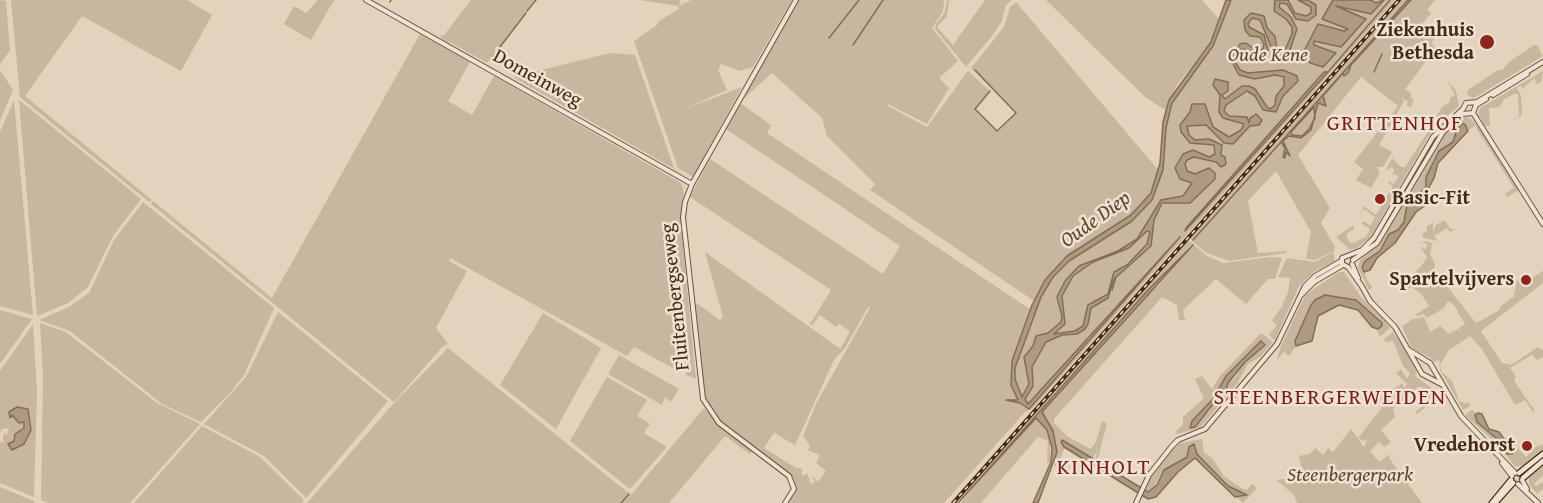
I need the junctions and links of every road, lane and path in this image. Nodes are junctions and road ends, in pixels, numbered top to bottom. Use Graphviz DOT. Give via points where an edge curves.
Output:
graph roads {
  1 [pos="366,0"];
  2 [pos="796,0"];
  3 [pos="1543,63"];
  4 [pos="1471,102"];
  5 [pos="1475,107"];
  6 [pos="1465,111"];
  7 [pos="1473,113"];
  8 [pos="692,184"];
  9 [pos="1543,224"];
  10 [pos="1348,262"];
  11 [pos="1409,350"];
  12 [pos="1444,387"];
  13 [pos="1543,454"];
  14 [pos="1543,461"];
  15 [pos="1517,478"];
  16 [pos="1137,500"];
  17 [pos="785,503"];
  18 [pos="1493,503"];
  19 [pos="1538,503"];
  1 -- 8 [label="street, Domeinweg"];
  2 -- 8 [label="street, Fluitenbergseweg"];
  3 -- 4 [label="street"];
  3 -- 5 [label="street"];
  4 -- 5 [label="street"];
  4 -- 6 [label="street" via="1465,104"];
  5 -- 7 [label="street"];
  6 -- 7 [label="street"];
  6 -- 10 [label="street" via="1433,137 1374,238"];
  7 -- 9 [label="street"];
  8 -- 17 [label="street, Fluitenbergseweg" via="683,221 701,394 719,423 789,476 794,489"];
  10 -- 11 [label="street" via="1370,301 1395,327"];
  10 -- 16 [label="street" via="1314,282 1299,298 1277,344 1205,429 1172,446 1149,475"];
  11 -- 12 [label="street" via="1430,363"];
  11 -- 12 [label="street" via="1422,374"];
  12 -- 15 [label="street" via="1461,416"];
  13 -- 15 [label="main road"];
  14 -- 15 [label="main road"];
  15 -- 18 [label="main road"];
  15 -- 19 [label="street"];
}
